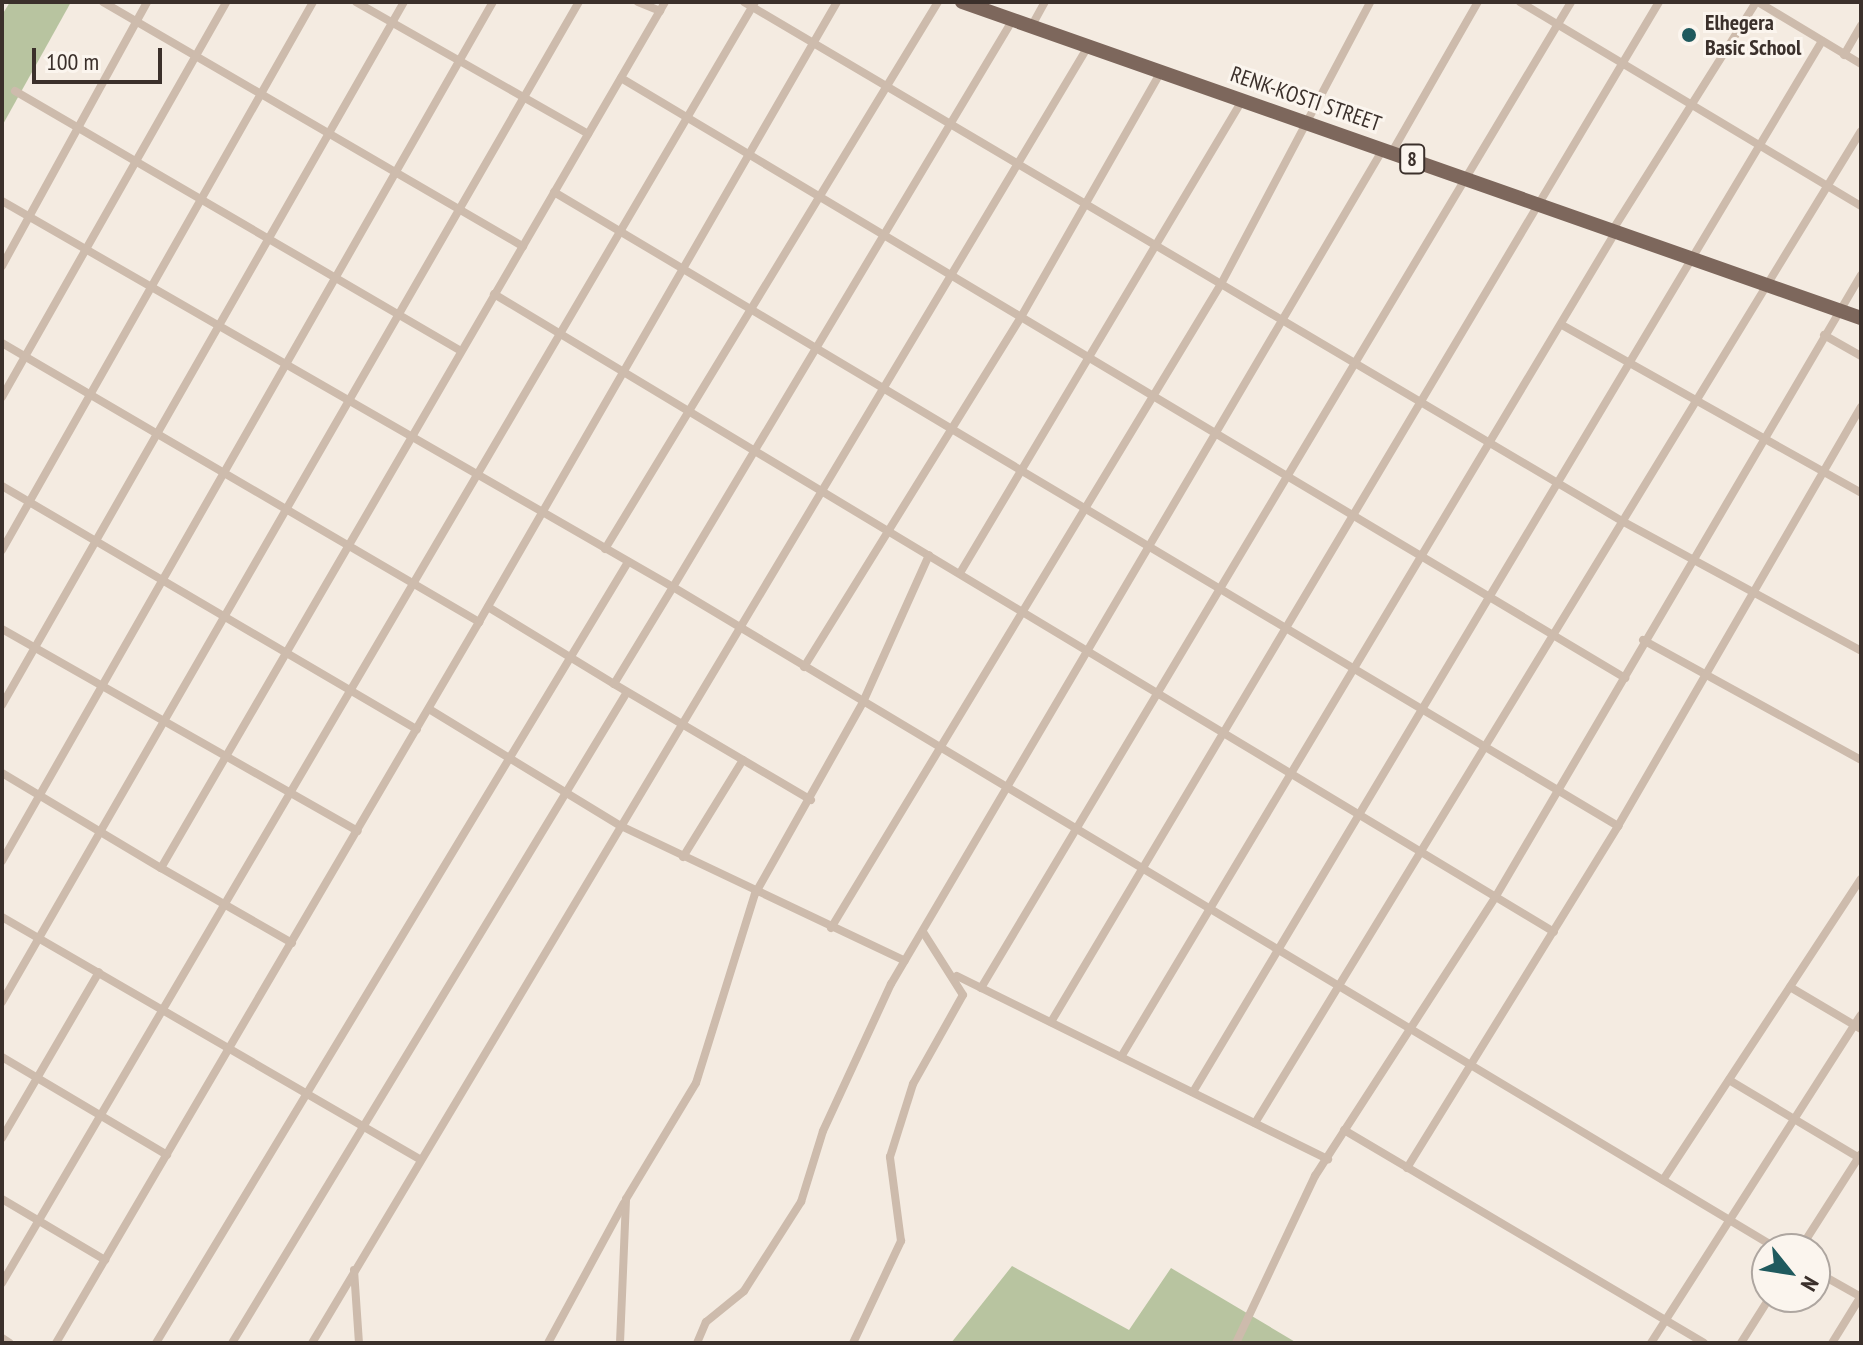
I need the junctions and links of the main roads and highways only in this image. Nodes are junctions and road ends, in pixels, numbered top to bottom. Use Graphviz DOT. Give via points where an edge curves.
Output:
graph roads {
  1 [pos="962,2"];
  2 [pos="1861,318"];
  1 -- 2 [label="main road, RENK-KOSTI STREET / 8"];
}
